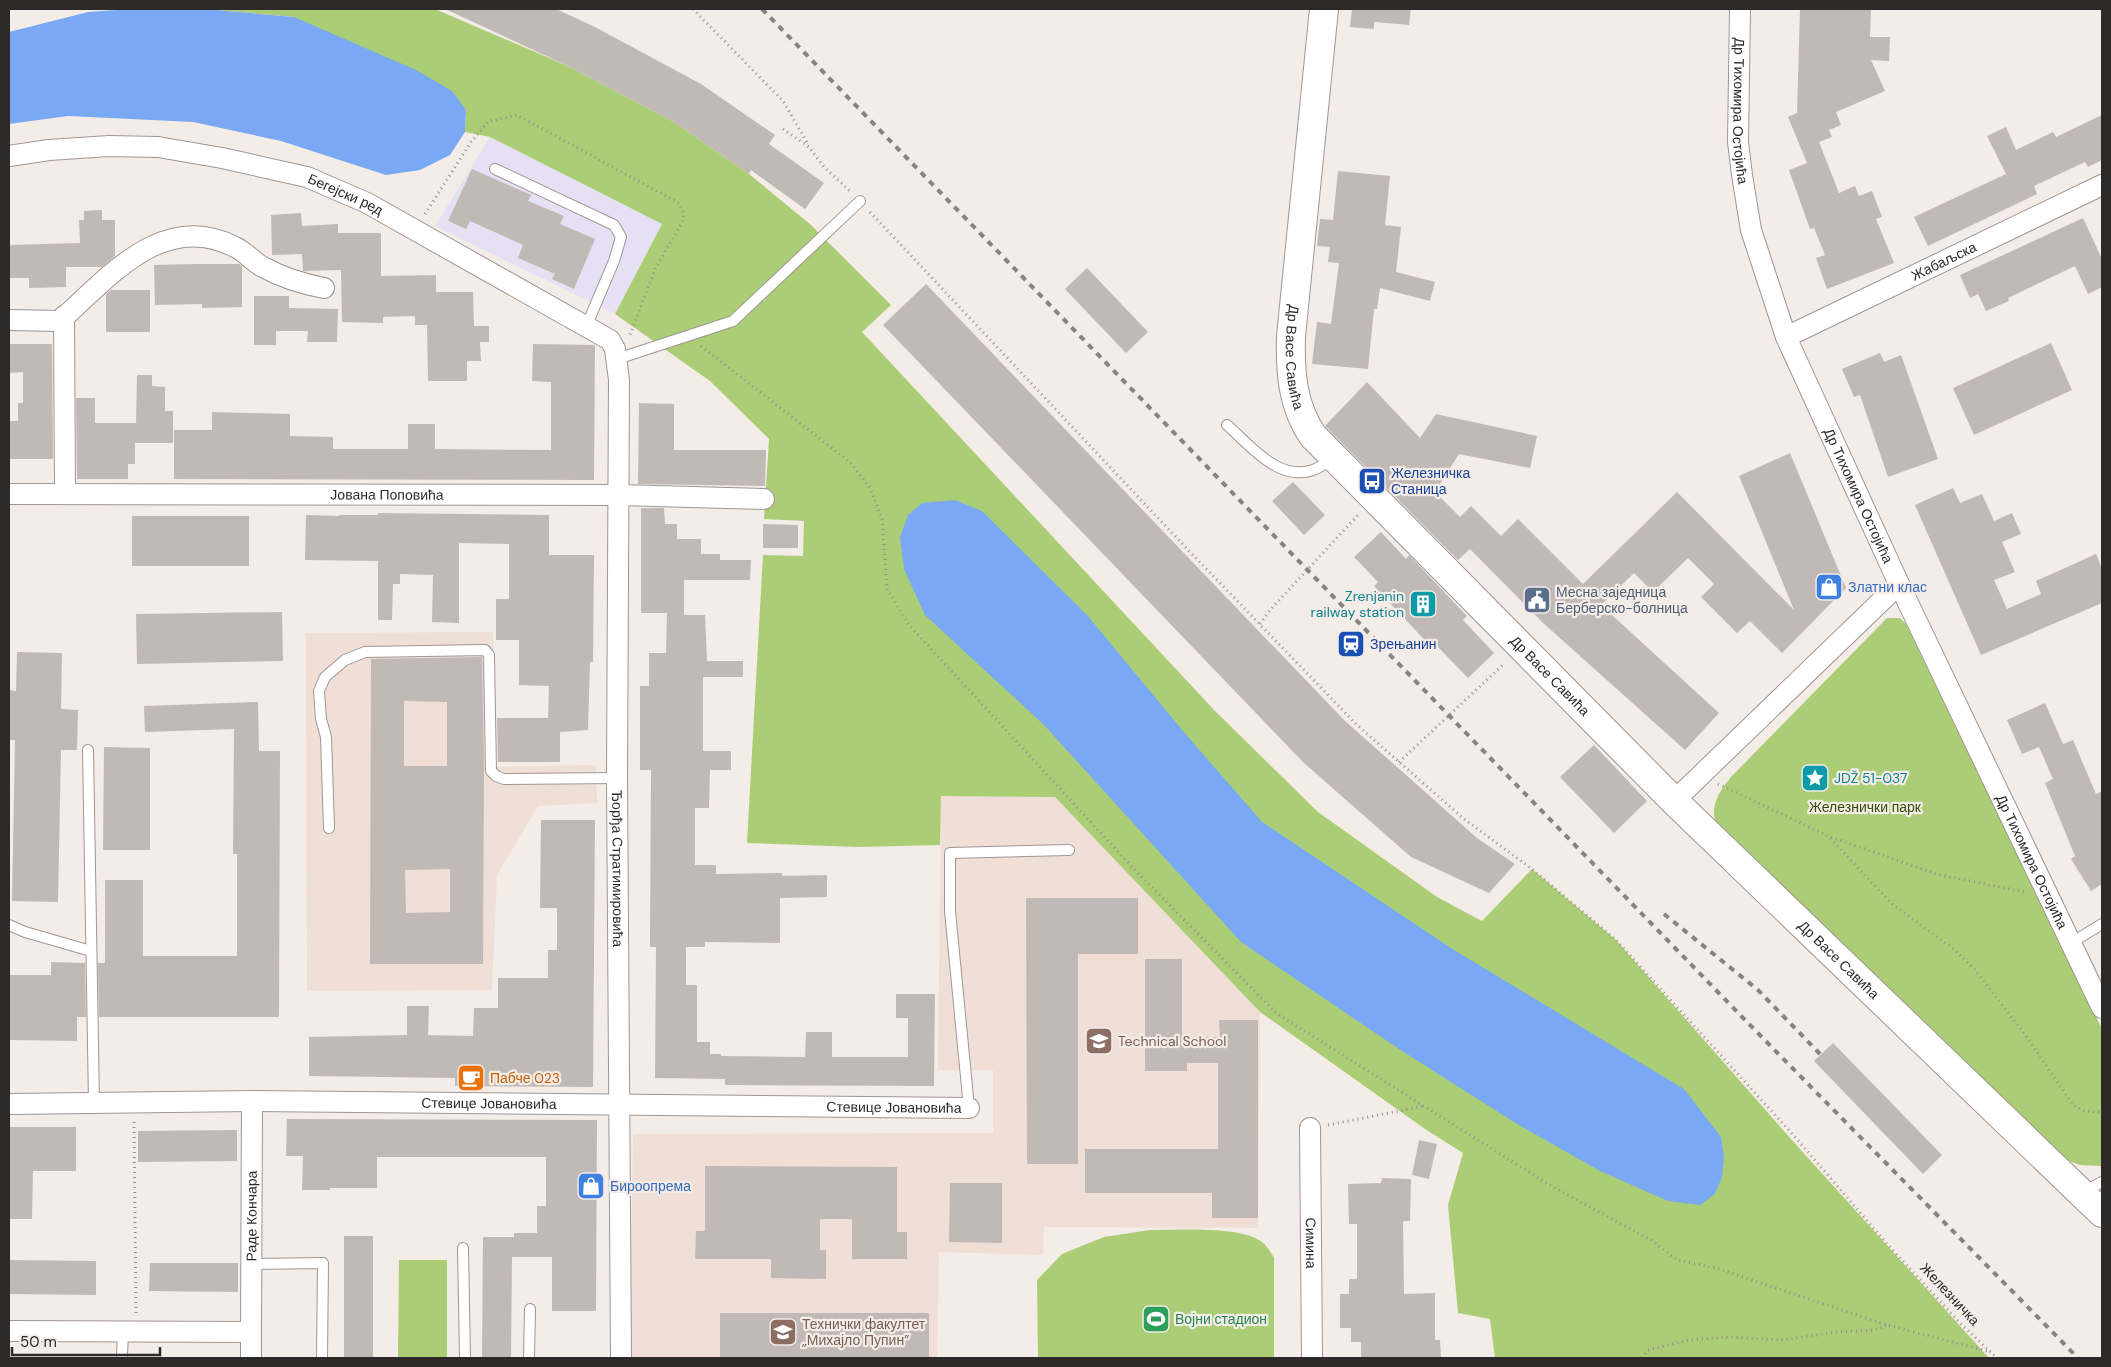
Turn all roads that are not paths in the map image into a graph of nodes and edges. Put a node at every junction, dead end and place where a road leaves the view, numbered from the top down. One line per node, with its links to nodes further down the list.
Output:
1 (1324, 9): 15 (street, Др Васе Савића)
2 (1740, 9): 11 (street, Др Тихомира Остојића)
3 (9, 156): 10 (street, Бегејски ред)
4 (495, 169): 10 (lane)
5 (2102, 185): 11 (street, Жабаљска)
6 (860, 201): 12 (lane)
7 (324, 288): 8 (street)
8 (64, 316): 9 (street); 16 (street)
9 (9, 320)
10 (586, 327): 12 (street, Бегејски ред)
11 (1786, 337): 20 (street, Др Тихомира Остојића)
12 (617, 359): 13 (street, Бегејски ред)
13 (619, 380): 18 (street, Ђорђа Стратимировића)
14 (1227, 425): 15 (lane)
15 (1334, 458): 23 (street, Др Васе Савића)
16 (65, 493): 17 (street, Јована Поповића); 18 (street, Јована Поповића)
17 (9, 494)
18 (618, 495): 19 (street, Јована Поповића); 22 (street, Ђорђа Стратимировића)
19 (764, 499)
20 (1899, 584): 23 (street); 28 (street, Др Тихомира Остојића)
21 (88, 750): 29 (lane)
22 (616, 778): 24 (lane); 34 (street, Ђорђа Стратимировића)
23 (1674, 801): 37 (street, Др Васе Савића)
24 (329, 828)
25 (1069, 850): 35 (lane)
26 (2102, 924): 28 (lane)
27 (9, 925): 29 (lane)
28 (2071, 943): 30 (street, Др Тихомира Остојића)
29 (91, 951): 32 (lane)
30 (2102, 1008)
31 (252, 1101): 32 (street, Стевице Јовановића); 34 (street, Стевице Јовановића); 40 (street, Раде Кончара)
32 (94, 1103): 33 (street, Стевице Јовановића)
33 (9, 1104)
34 (620, 1104): 35 (street, Стевице Јовановића); 50 (street, Ђорђа Стратимировића)
35 (969, 1108)
36 (1310, 1128): 51 (street, Симина)
37 (2092, 1187): 38 (street, Др Васе Савића)
38 (2102, 1213)
39 (463, 1248): 48 (lane)
40 (253, 1264): 44 (street, Раде Кончара); 47 (lane)
41 (530, 1309): 49 (lane)
42 (9, 1331): 43 (street)
43 (129, 1331): 44 (street); 45 (lane)
44 (251, 1332): 46 (street, Раде Кончара)
45 (122, 1356)
46 (251, 1358)
47 (322, 1358)
48 (465, 1358)
49 (529, 1358)
50 (620, 1358)
51 (1312, 1358)

